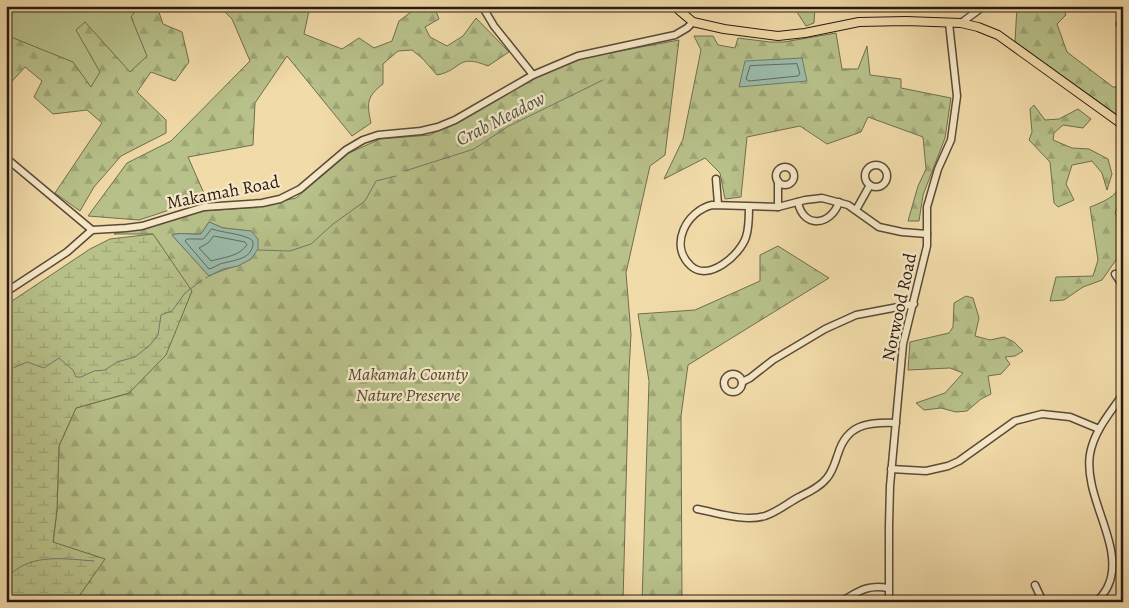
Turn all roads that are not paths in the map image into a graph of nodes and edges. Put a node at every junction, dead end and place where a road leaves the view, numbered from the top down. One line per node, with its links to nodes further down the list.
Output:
1 (482, 6): 7 (street)
2 (674, 6): 4 (main road)
3 (984, 6): 6 (street)
4 (693, 22): 5 (main road); 7 (street, Makamah Road)
5 (949, 23): 6 (main road); 20 (street, Norwood Road)
6 (961, 23): 8 (main road)
7 (533, 75): 19 (street, Makamah Road)
8 (1123, 125)
9 (6, 158): 19 (street)
10 (716, 179): 15 (street)
11 (778, 181): 17 (street)
12 (870, 186): 18 (street)
13 (798, 202): 14 (street); 14 (street); 17 (street)
14 (839, 202): 18 (street)
15 (718, 204): 16 (street); 16 (street)
16 (749, 206): 17 (street)
17 (778, 207)
18 (856, 210): 20 (street)
19 (92, 230): 23 (street)
20 (927, 234): 24 (street, Norwood Road)
21 (1116, 274): 22 (street)
22 (1123, 286)
23 (6, 292)
24 (914, 304): 25 (street); 27 (street, Norwood Road)
25 (742, 382)
26 (1123, 394): 28 (street)
27 (896, 422): 29 (street, Norwood Road); 30 (street)
28 (1099, 429): 29 (street); 36 (street)
29 (891, 468): 32 (street, Norwood Road)
30 (697, 510)
31 (1035, 585): 35 (street)
32 (888, 588): 33 (street); 34 (street, Norwood Road)
33 (840, 602)
34 (889, 602)
35 (1043, 602)
36 (1097, 602)

